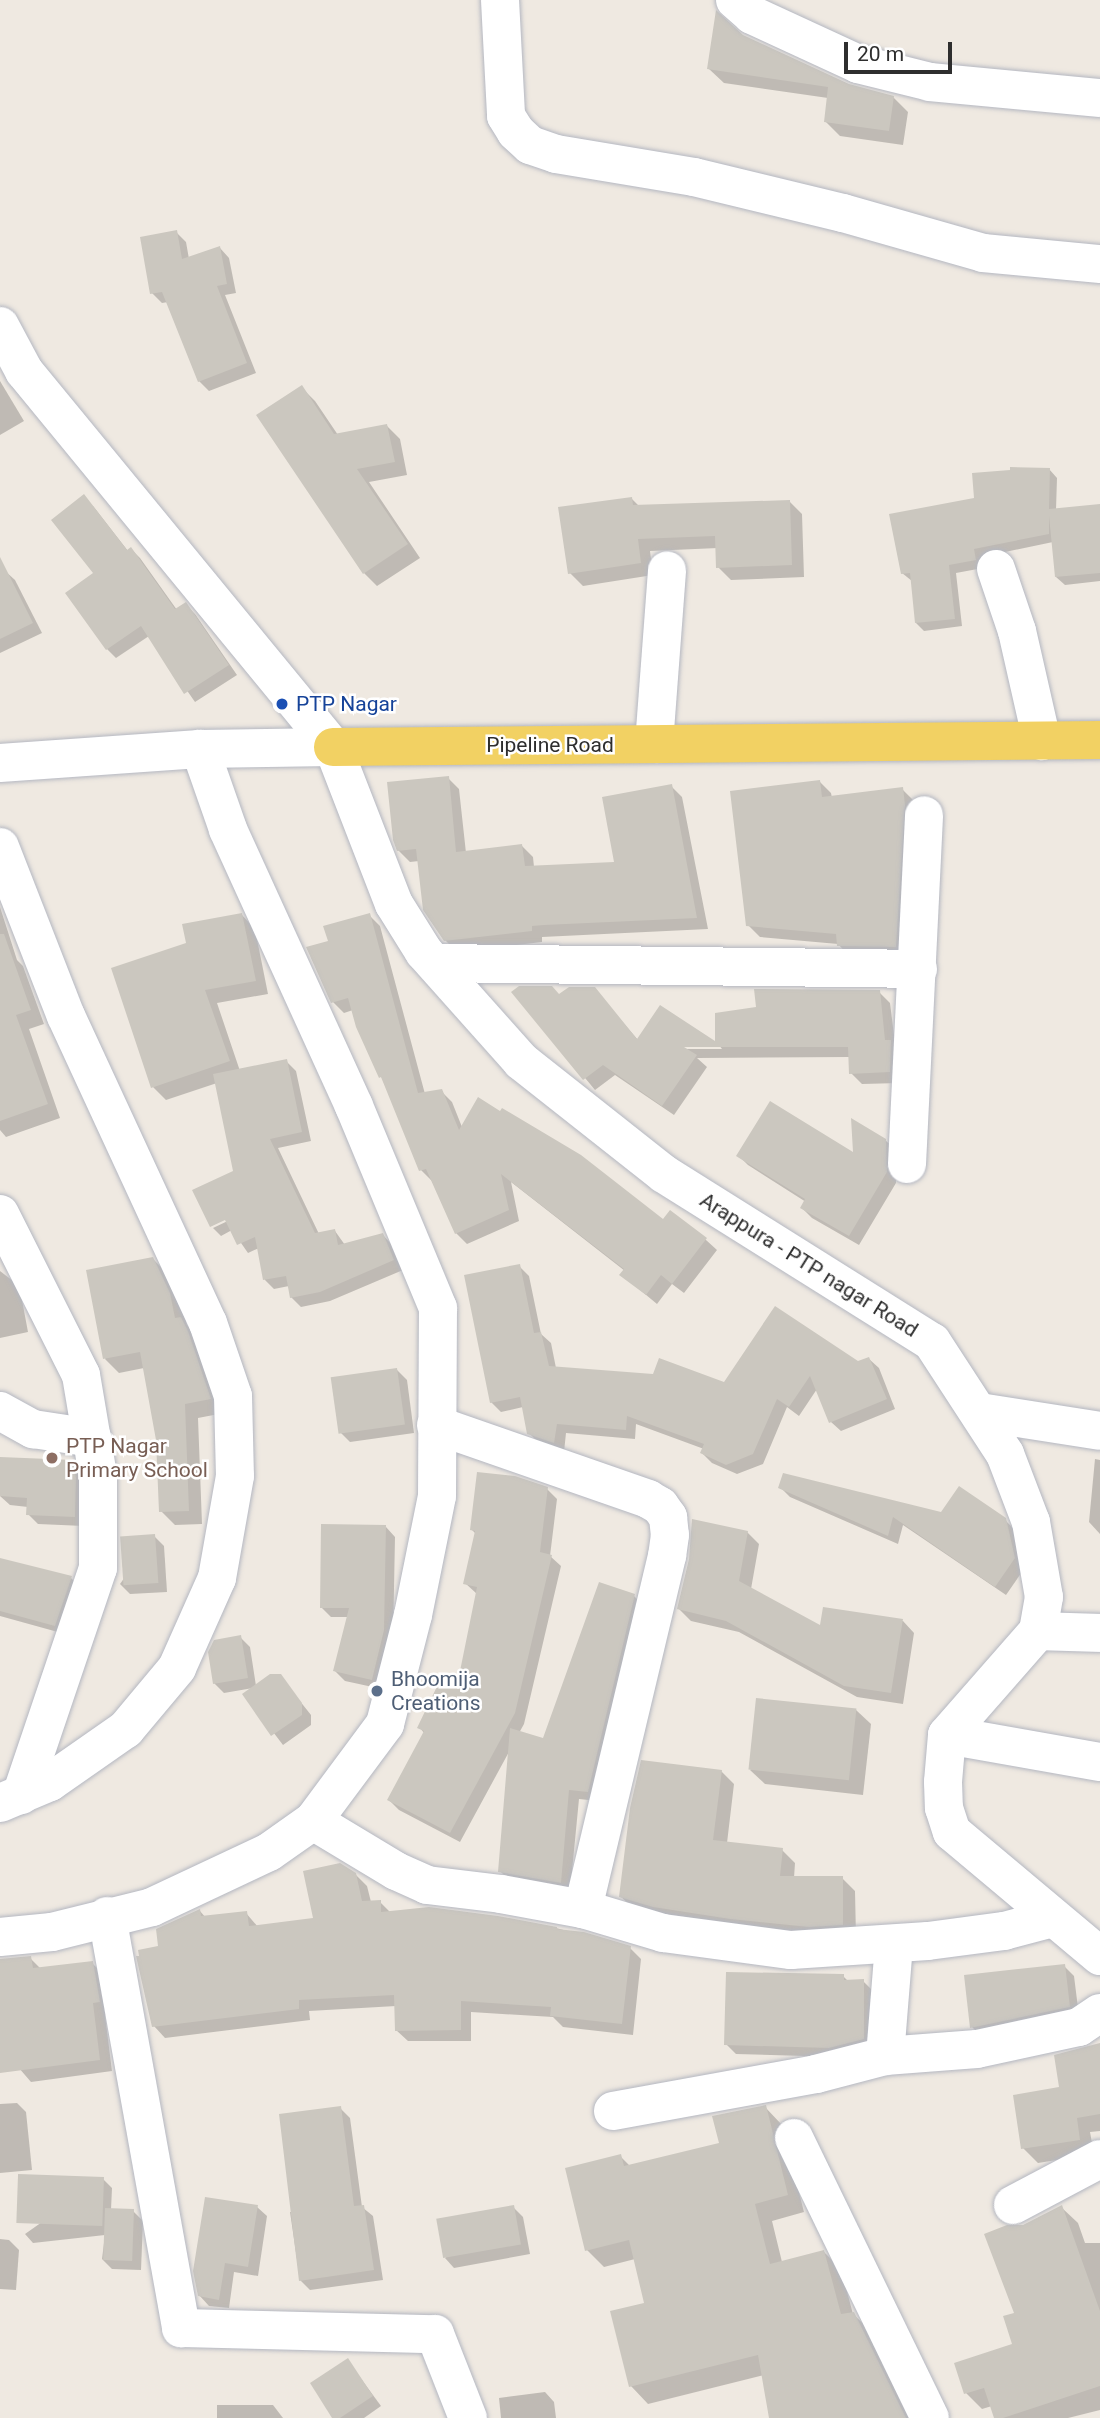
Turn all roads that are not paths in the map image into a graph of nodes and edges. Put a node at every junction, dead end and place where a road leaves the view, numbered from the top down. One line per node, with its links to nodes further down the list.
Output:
1 (500, 0): 4 (street)
2 (735, 0): 3 (street)
3 (1100, 98)
4 (1100, 264)
5 (0, 326): 11 (street, Arappura - PTP nagar Road)
6 (996, 569): 9 (street)
7 (667, 570): 10 (street)
8 (1100, 740): 9 (main road, Pipeline Road)
9 (1042, 741): 10 (main road, Pipeline Road)
10 (654, 744): 11 (main road, Pipeline Road)
11 (334, 747): 12 (street, Pipeline Road); 16 (street, Arappura - PTP nagar Road)
12 (200, 749): 13 (street, Pipeline Road); 22 (street)
13 (0, 763)
14 (924, 815): 17 (street)
15 (0, 847): 29 (street)
16 (436, 963): 17 (street); 21 (street, Arappura - PTP nagar Road)
17 (918, 969): 18 (street)
18 (907, 1164)
19 (0, 1214): 24 (street)
20 (0, 1411): 24 (street)
21 (979, 1412): 23 (street); 25 (street, Arappura - PTP nagar Road)
22 (436, 1425): 30 (street); 31 (street)
23 (1100, 1431)
24 (92, 1438): 29 (street)
25 (1038, 1631): 26 (street); 27 (street)
26 (1100, 1633)
27 (947, 1735): 28 (street); 33 (street)
28 (1100, 1762)
29 (10, 1799)
30 (313, 1821): 31 (street); 32 (street)
31 (583, 1909): 35 (street)
32 (107, 1916): 34 (street); 43 (street)
33 (1054, 1919): 35 (street); 36 (street)
34 (0, 1937)
35 (894, 1944): 38 (street)
36 (1100, 1956)
37 (1100, 2013): 38 (street)
38 (885, 2056): 39 (street)
39 (613, 2111)
40 (794, 2138): 44 (street)
41 (1100, 2159): 42 (street)
42 (1013, 2205)
43 (468, 2418)
44 (930, 2418)

